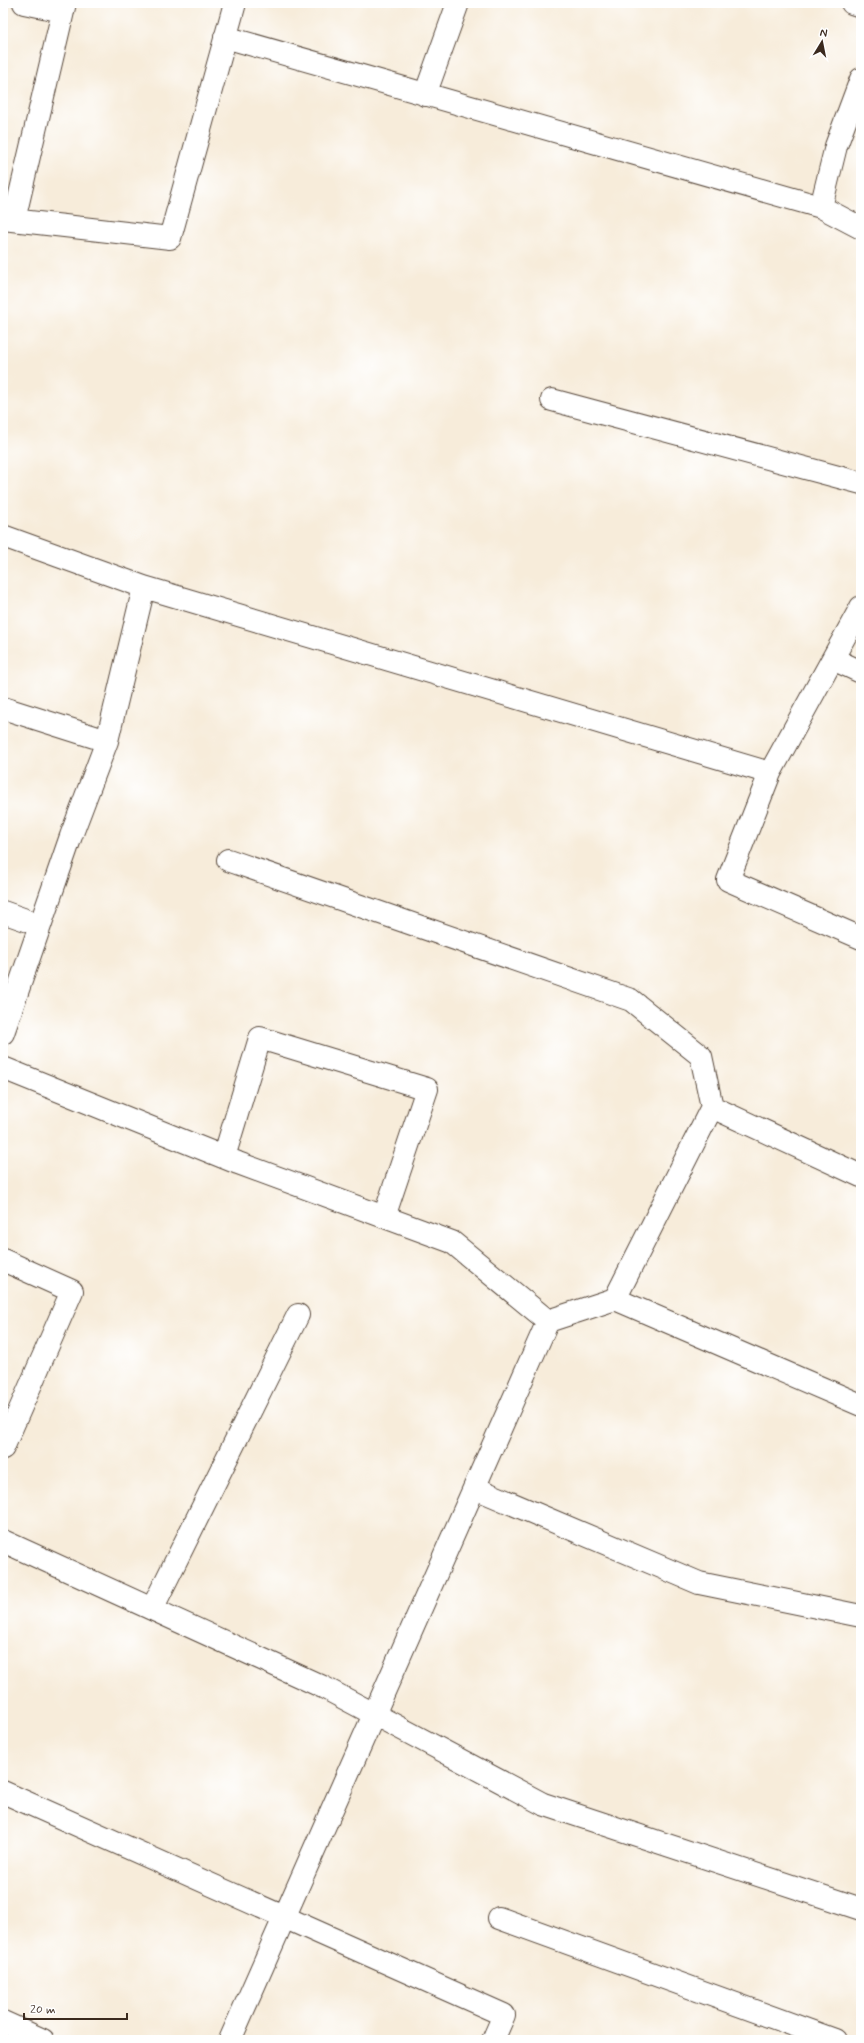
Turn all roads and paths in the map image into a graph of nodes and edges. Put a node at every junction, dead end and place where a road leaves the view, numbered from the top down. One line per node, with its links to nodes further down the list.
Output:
1 (24, 3): 6 (street)
2 (234, 3): 7 (street)
3 (458, 3): 9 (street)
4 (852, 3): 5 (street)
5 (861, 6)
6 (64, 7): 11 (street)
7 (225, 37): 9 (street); 11 (street)
8 (861, 79): 10 (street)
9 (425, 95): 10 (street)
10 (821, 207): 12 (street)
11 (9, 220)
12 (861, 228)
13 (552, 400): 14 (street)
14 (861, 483)
15 (3, 536): 16 (street)
16 (144, 587): 21 (street); 22 (street)
17 (861, 607): 18 (street)
18 (833, 659): 19 (street); 22 (street)
19 (861, 672)
20 (3, 708): 21 (street)
21 (107, 740): 25 (street)
22 (770, 773): 26 (street)
23 (228, 860): 29 (street)
24 (3, 912): 25 (street)
25 (40, 925): 27 (street)
26 (861, 938)
27 (3, 1033)
28 (3, 1068): 30 (street)
29 (712, 1107): 31 (street); 34 (street)
30 (224, 1157): 32 (street); 32 (street)
31 (861, 1176)
32 (384, 1217): 36 (street)
33 (3, 1260): 38 (street)
34 (615, 1299): 36 (street); 37 (street)
35 (298, 1315): 41 (street)
36 (548, 1321): 39 (street)
37 (861, 1405)
38 (3, 1448)
39 (475, 1488): 42 (street); 43 (street)
40 (3, 1541): 41 (street)
41 (152, 1609): 43 (street)
42 (861, 1616)
43 (375, 1715): 45 (street); 46 (street)
44 (3, 1792): 46 (street)
45 (861, 1909)
46 (285, 1918): 50 (street); 51 (street)
47 (499, 1918): 52 (street)
48 (3, 2022): 49 (street)
49 (43, 2040)
50 (230, 2040)
51 (493, 2040)
52 (835, 2040)

